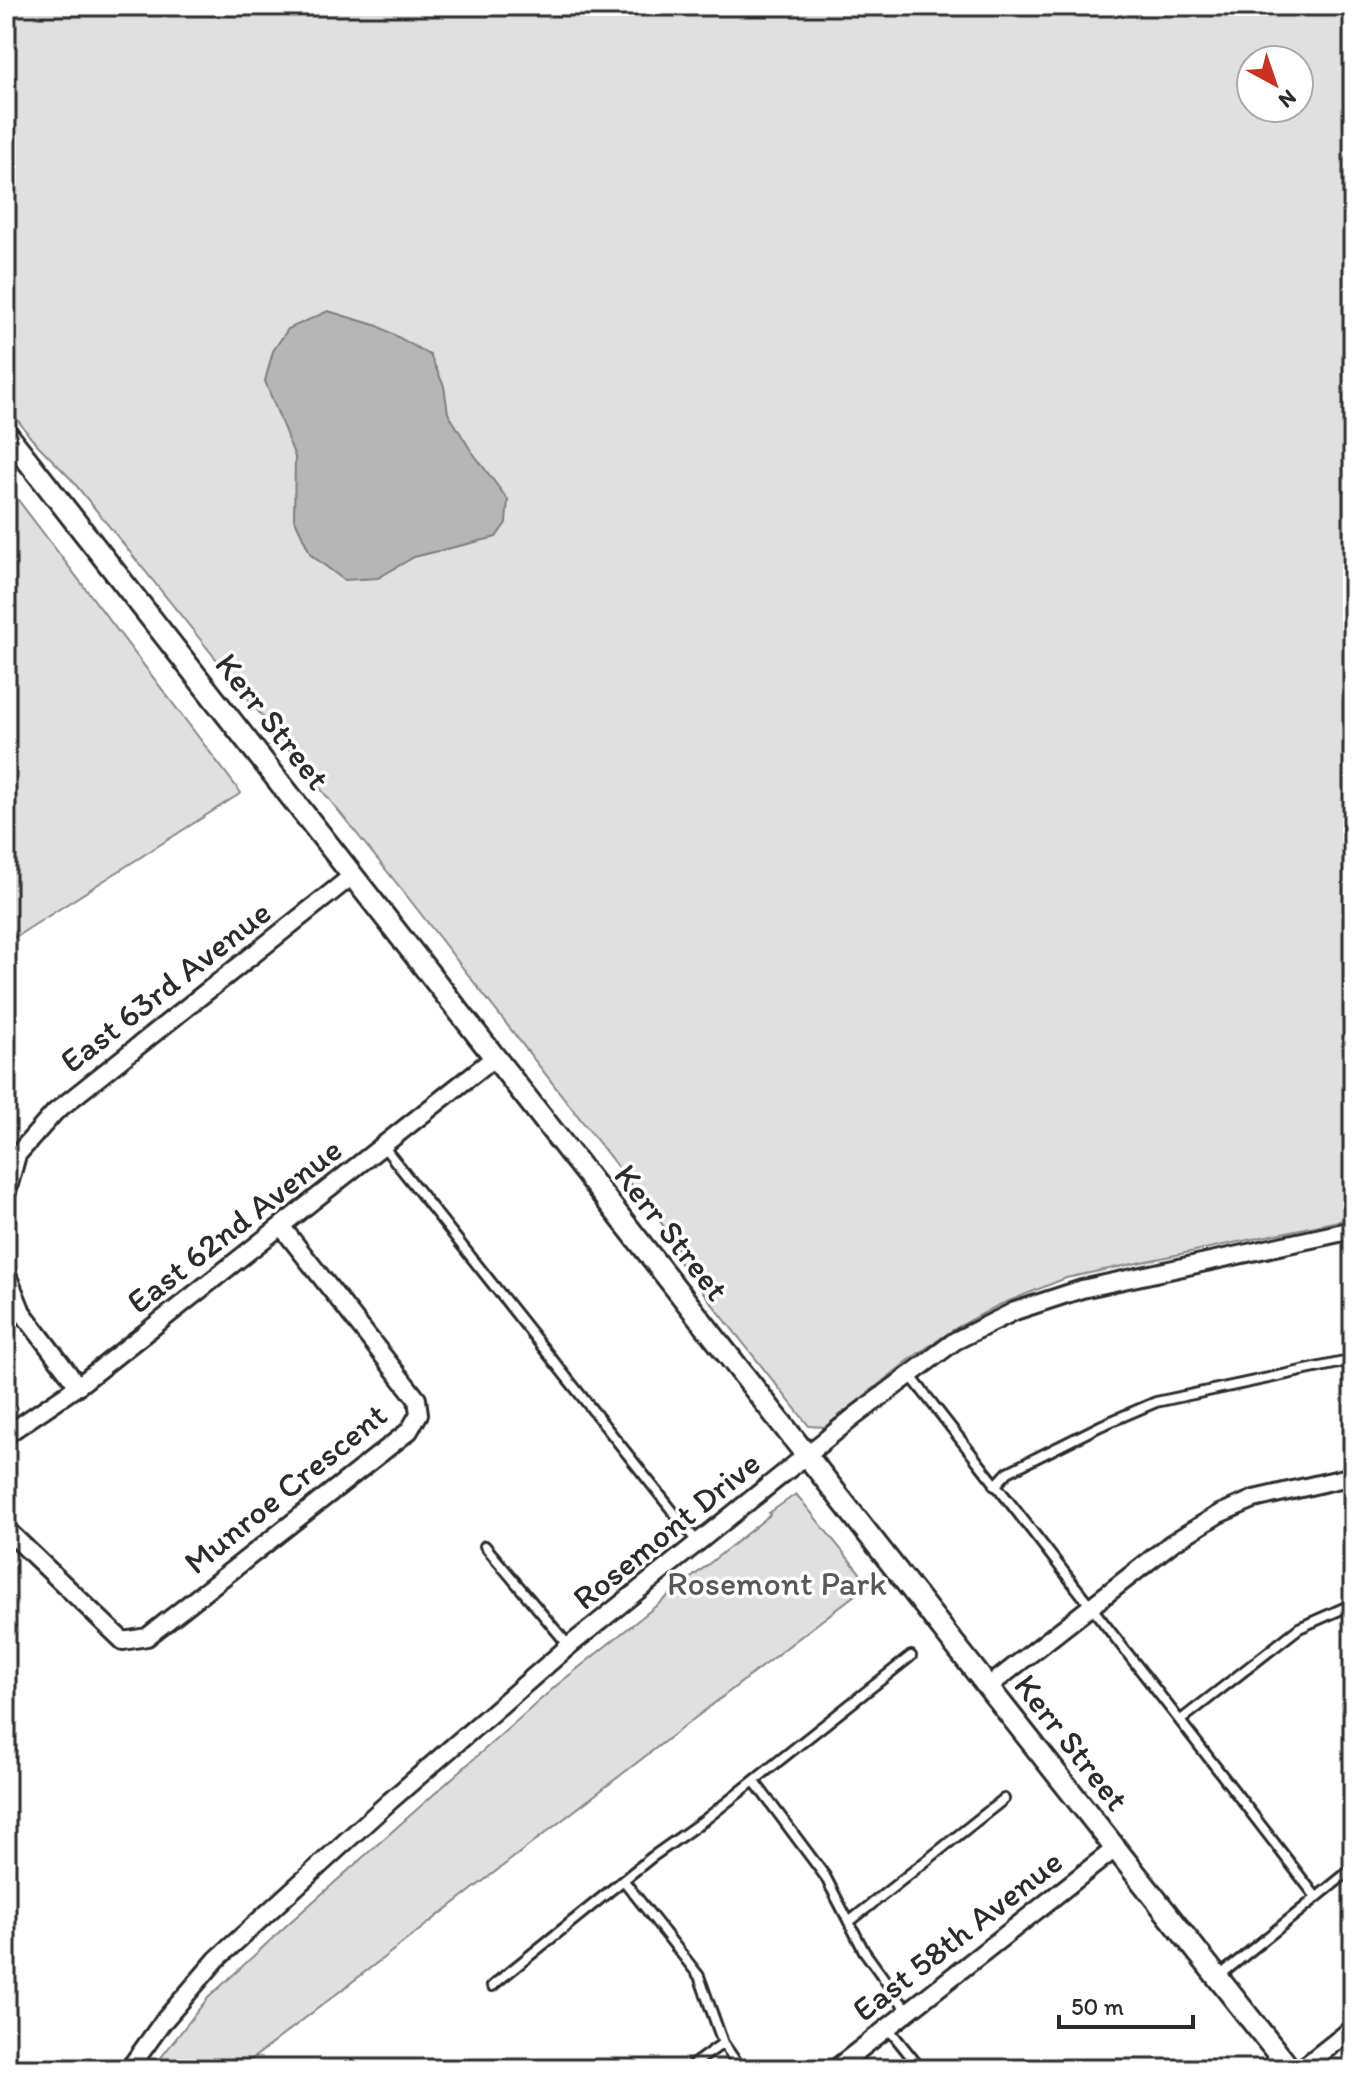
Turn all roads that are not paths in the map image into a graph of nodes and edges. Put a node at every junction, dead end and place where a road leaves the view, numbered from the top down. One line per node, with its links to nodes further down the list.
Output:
1 (6, 433): 2 (street, Kerr Street)
2 (352, 876): 3 (street, Kerr Street); 5 (street, East 63rd Avenue)
3 (495, 1057): 4 (street, East 62nd Avenue); 13 (street, Kerr Street)
4 (383, 1146): 6 (street, East 62nd Avenue); 17 (lane)
5 (6, 1195)
6 (281, 1226): 11 (street, East 62nd Avenue); 16 (street, Munroe Crescent)
7 (1353, 1230): 10 (street, Rosemont Drive)
8 (6, 1272): 11 (street)
9 (1353, 1360): 15 (lane)
10 (909, 1375): 13 (street, Rosemont Drive); 15 (lane)
11 (78, 1386): 12 (street, East 62nd Avenue)
12 (6, 1435)
13 (807, 1455): 17 (street, Rosemont Drive); 23 (street, Kerr Street)
14 (1353, 1476): 20 (street)
15 (995, 1486): 20 (lane)
16 (6, 1529)
17 (698, 1543): 21 (street, Rosemont Drive)
18 (485, 1546): 21 (lane)
19 (1353, 1604): 24 (lane)
20 (1089, 1607): 23 (street); 24 (lane)
21 (569, 1646): 38 (street, Rosemont Drive)
22 (911, 1656): 25 (lane)
23 (988, 1687): 27 (street, Kerr Street)
24 (1181, 1720): 30 (lane)
25 (754, 1781): 29 (lane); 31 (lane)
26 (1004, 1799): 31 (lane)
27 (1116, 1848): 32 (street, Kerr Street); 34 (street, East 58th Avenue)
28 (1353, 1868): 30 (lane)
29 (624, 1881): 33 (lane); 37 (lane)
30 (1316, 1897): 32 (lane)
31 (849, 1922): 34 (lane)
32 (1218, 1977): 43 (street, Kerr Street)
33 (492, 1986)
34 (908, 2012): 35 (street, East 58th Avenue)
35 (888, 2028): 41 (street, East 58th Avenue); 42 (lane)
36 (1353, 2028): 44 (street)
37 (723, 2043): 39 (lane); 40 (lane)
38 (129, 2069)
39 (687, 2069)
40 (741, 2069)
41 (835, 2069)
42 (921, 2069)
43 (1290, 2069)
44 (1301, 2069)

